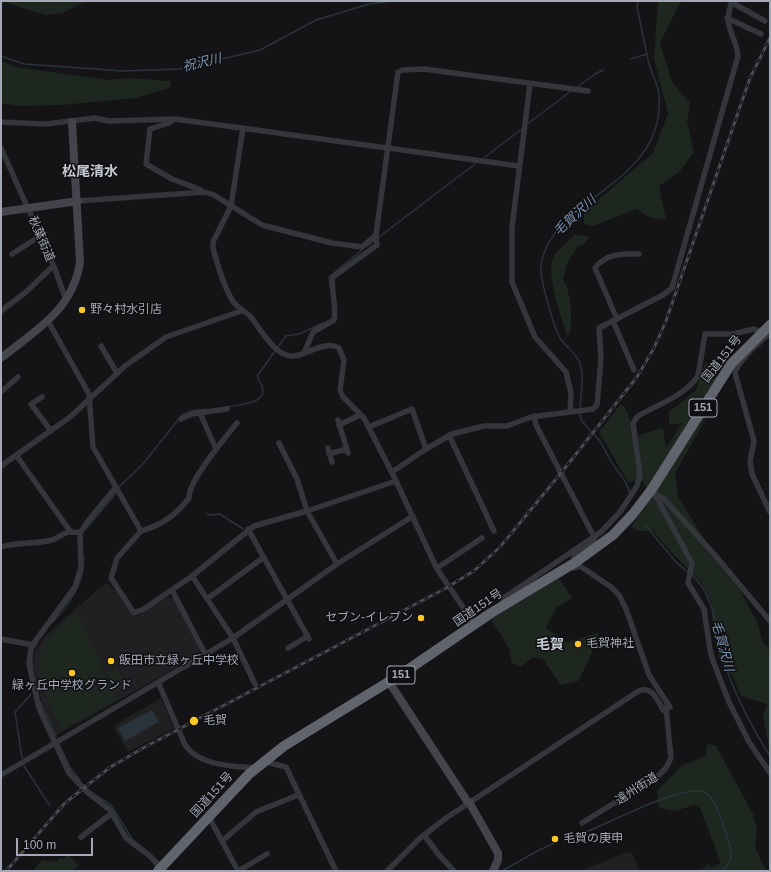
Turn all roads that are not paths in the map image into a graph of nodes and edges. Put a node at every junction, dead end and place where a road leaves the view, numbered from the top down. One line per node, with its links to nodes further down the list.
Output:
1 (732, 2): 2 (street); 3 (street)
2 (727, 18): 4 (street); 27 (street)
3 (765, 21)
4 (761, 34)
5 (530, 84): 6 (street); 12 (street); 13 (street)
6 (588, 91)
7 (174, 119): 9 (street); 10 (street); 14 (street)
8 (1, 122): 9 (street)
9 (72, 122): 15 (street)
10 (243, 128): 12 (street); 16 (street)
11 (1, 148): 17 (street, 秋葉街道)
12 (387, 148): 13 (street); 20 (street)
13 (519, 166): 41 (street)
14 (205, 192): 15 (street); 16 (street)
15 (78, 201): 17 (street); 24 (street)
16 (231, 206): 20 (street); 26 (street)
17 (28, 208): 18 (street); 19 (street, 秋葉街道)
18 (1, 212)
19 (40, 236): 21 (street); 23 (street, 秋葉街道)
20 (376, 239): 32 (street)
21 (12, 254)
22 (639, 254): 27 (street)
23 (54, 266): 24 (street); 25 (street, 秋葉街道)
24 (66, 301): 28 (street)
25 (1, 311)
26 (241, 311): 32 (street); 35 (street)
27 (615, 320): 34 (street); 41 (street)
28 (48, 321): 33 (street); 39 (street)
29 (770, 325): 30 (highway, 国道151号 / 151)
30 (766, 332): 59 (highway, 国道151号 / 151); 61 (street); 68 (street)
31 (101, 346): 35 (street)
32 (304, 353): 43 (street)
33 (1, 358)
34 (634, 370)
35 (117, 373): 39 (street)
36 (18, 377): 37 (street)
37 (1, 392)
38 (42, 397): 48 (street)
39 (90, 398): 48 (street); 58 (street)
40 (227, 410): 42 (street)
41 (572, 412): 44 (street)
42 (200, 413): 45 (street); 51 (street)
43 (360, 415): 47 (street); 54 (street)
44 (534, 416): 49 (street); 68 (street)
45 (181, 419)
46 (237, 423): 51 (street)
47 (369, 427): 52 (street); 56 (street)
48 (50, 431): 53 (street)
49 (449, 435): 52 (street); 66 (street)
50 (279, 443): 60 (street)
51 (216, 449): 65 (street)
52 (426, 449): 56 (street)
53 (16, 455): 55 (street); 64 (street)
54 (332, 462)
55 (1, 466)
56 (392, 472): 57 (street)
57 (396, 480): 60 (street); 62 (street)
58 (116, 487): 65 (street); 67 (street)
59 (653, 492): 73 (highway, 国道151号 / 151); 80 (street); 94 (street)
60 (307, 511): 63 (street); 72 (street)
61 (770, 512)
62 (413, 516): 72 (street); 74 (street)
63 (248, 529): 71 (street); 75 (street)
64 (70, 531): 67 (street); 70 (street)
65 (141, 531): 77 (street)
66 (494, 531)
67 (80, 533): 84 (street)
68 (594, 537): 73 (street); 76 (street)
69 (482, 538): 74 (street)
70 (1, 547)
71 (264, 557): 78 (street); 79 (street)
72 (337, 564): 79 (street)
73 (572, 564): 76 (highway, 国道151号 / 151); 90 (street, 遠州街道)
74 (437, 568): 81 (street)
75 (192, 576): 77 (street); 78 (street)
76 (538, 580): 81 (highway, 国道151号 / 151)
77 (172, 590): 86 (street)
78 (207, 598): 82 (street)
79 (288, 599): 82 (street); 85 (street)
80 (770, 621)
81 (475, 625): 88 (highway, 国道151号 / 151)
82 (233, 638): 86 (street); 89 (street)
83 (1, 639): 84 (street)
84 (33, 645): 91 (street)
85 (288, 648)
86 (205, 654): 87 (street)
87 (158, 682): 91 (street); 93 (street)
88 (389, 682): 92 (highway, 国道151号 / 151); 97 (street)
89 (255, 684)
90 (668, 709): 97 (street); 100 (street, 遠州街道)
91 (55, 742): 95 (street); 98 (street)
92 (266, 762): 93 (highway, 国道151号 / 151); 96 (street)
93 (255, 768): 99 (highway, 国道151号 / 151)
94 (770, 772)
95 (1, 775)
96 (298, 795): 103 (street); 108 (street)
97 (469, 802): 101 (street); 106 (street)
98 (112, 813): 102 (street); 105 (street)
99 (209, 817): 103 (street); 105 (highway, 国道151号 / 151)
100 (582, 822)
101 (424, 835): 109 (street); 110 (street)
102 (81, 837)
103 (222, 841): 107 (street)
104 (266, 854): 107 (street)
105 (160, 870)
106 (494, 870)
107 (238, 871)
108 (336, 871)
109 (387, 871)
110 (454, 871)

